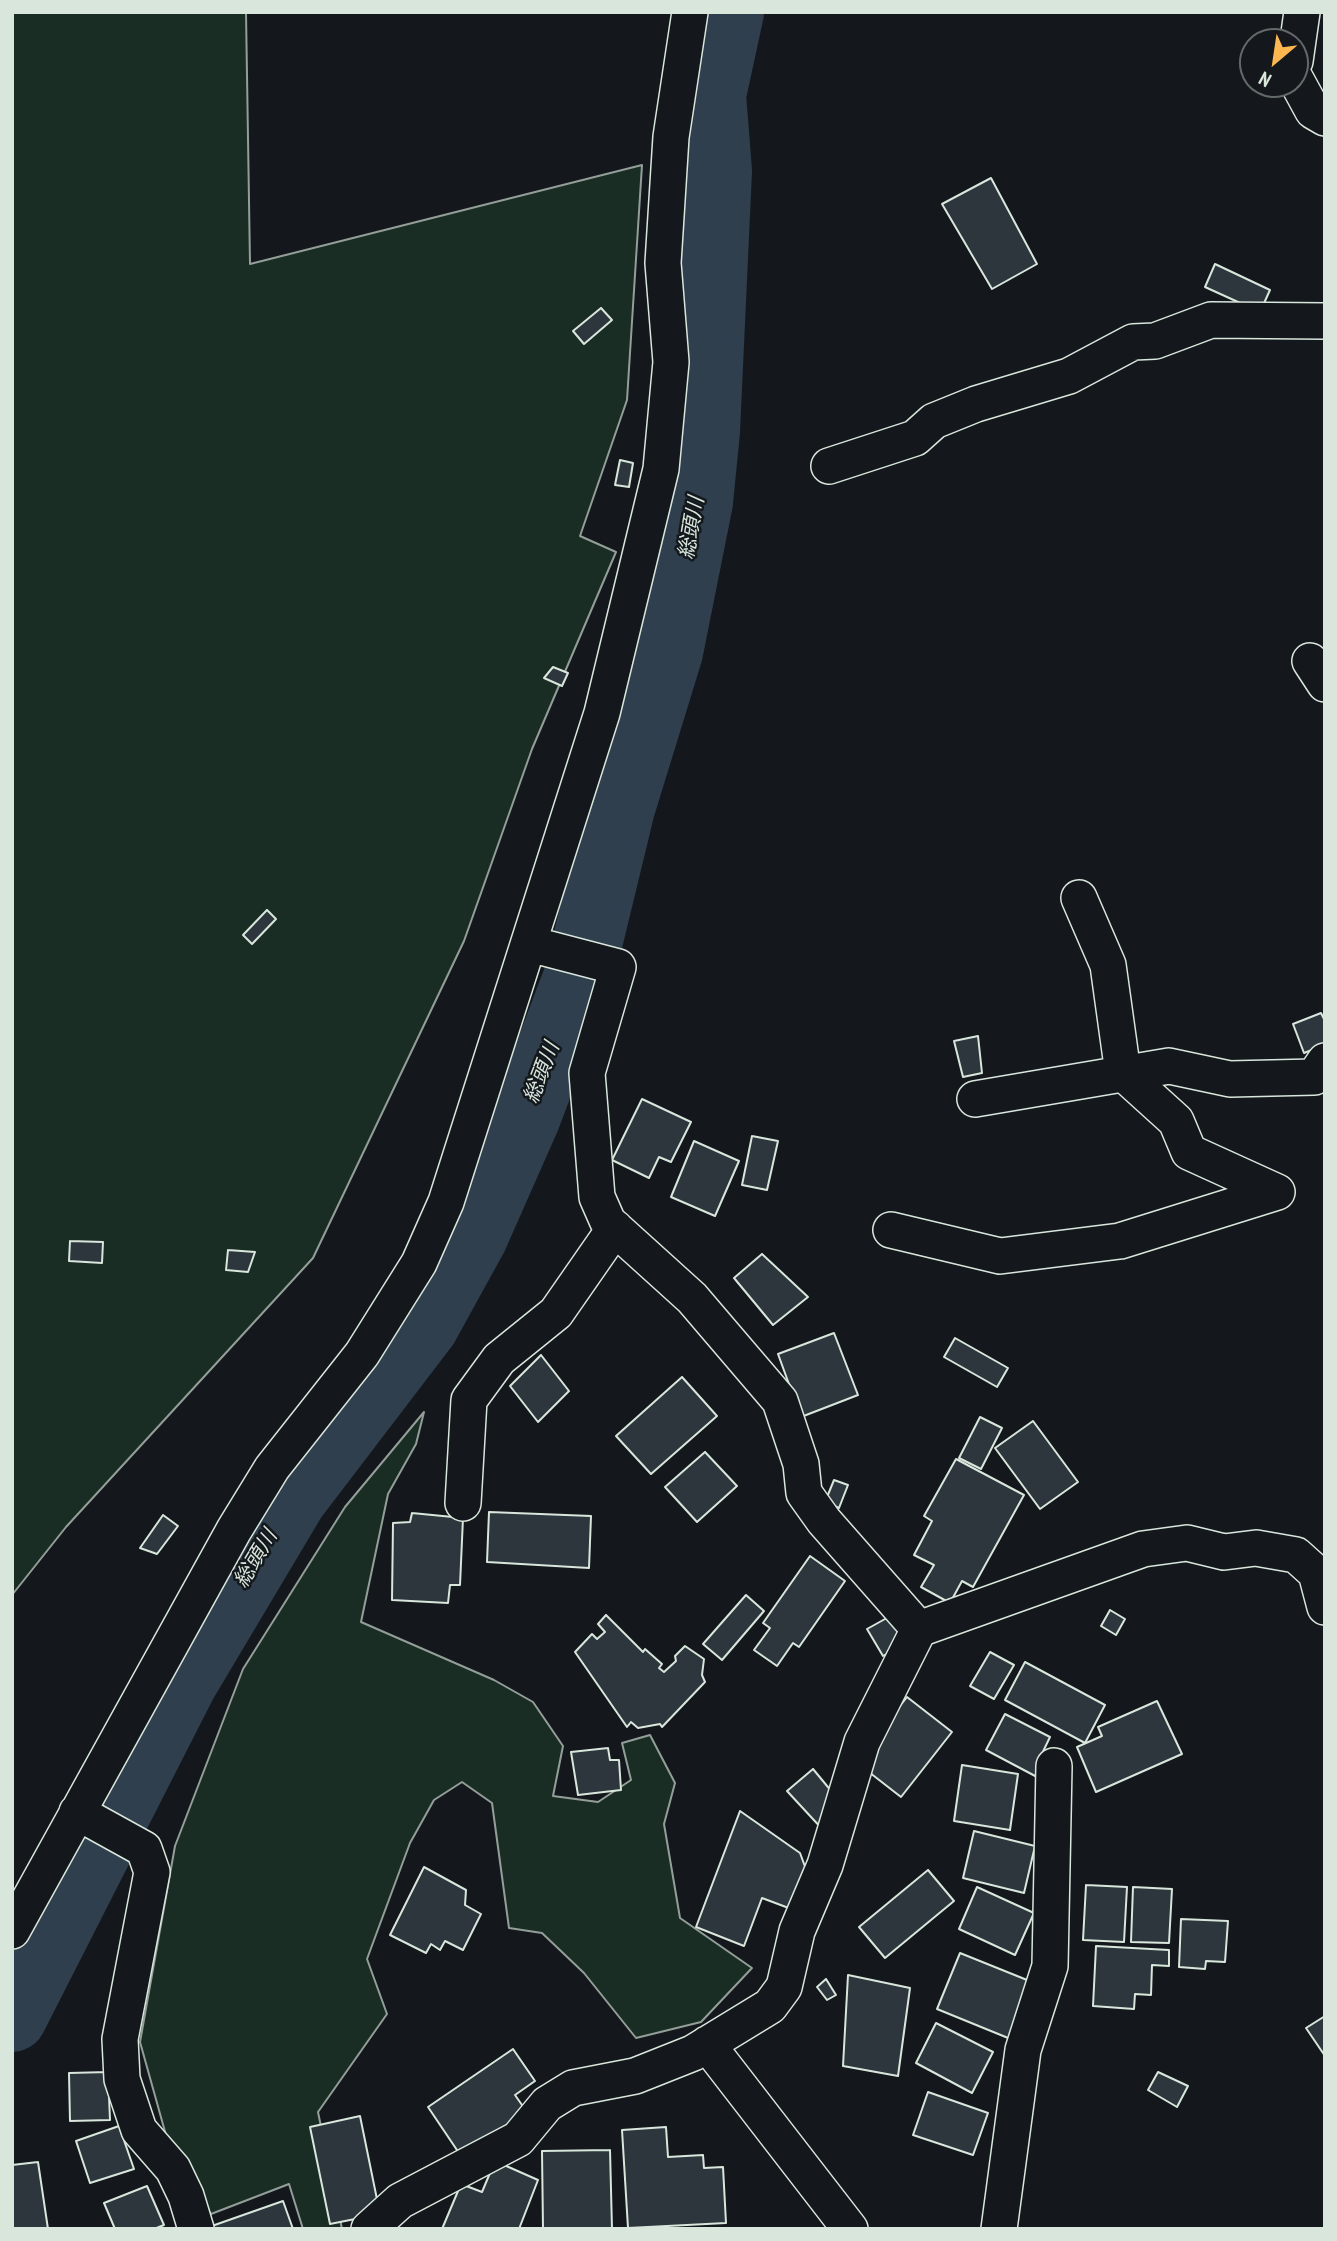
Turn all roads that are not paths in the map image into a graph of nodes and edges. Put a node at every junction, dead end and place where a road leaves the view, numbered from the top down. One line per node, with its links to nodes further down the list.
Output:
1 (690, 12): 7 (street)
2 (1306, 98): 3 (street)
3 (1325, 118)
4 (1325, 321): 5 (street)
5 (829, 466)
6 (1079, 898): 9 (street)
7 (530, 944): 11 (street); 17 (street)
8 (1325, 1061): 9 (street)
9 (1124, 1073): 10 (street); 12 (street)
10 (975, 1099)
11 (615, 1228): 13 (street); 15 (street)
12 (891, 1230)
13 (463, 1503)
14 (1325, 1607): 15 (street)
15 (919, 1629): 19 (street)
16 (1054, 1766): 23 (street)
17 (77, 1812): 18 (street); 20 (street)
18 (12, 1931)
19 (707, 2044): 21 (street); 22 (street)
20 (196, 2229)
21 (369, 2229)
22 (850, 2229)
23 (999, 2229)

